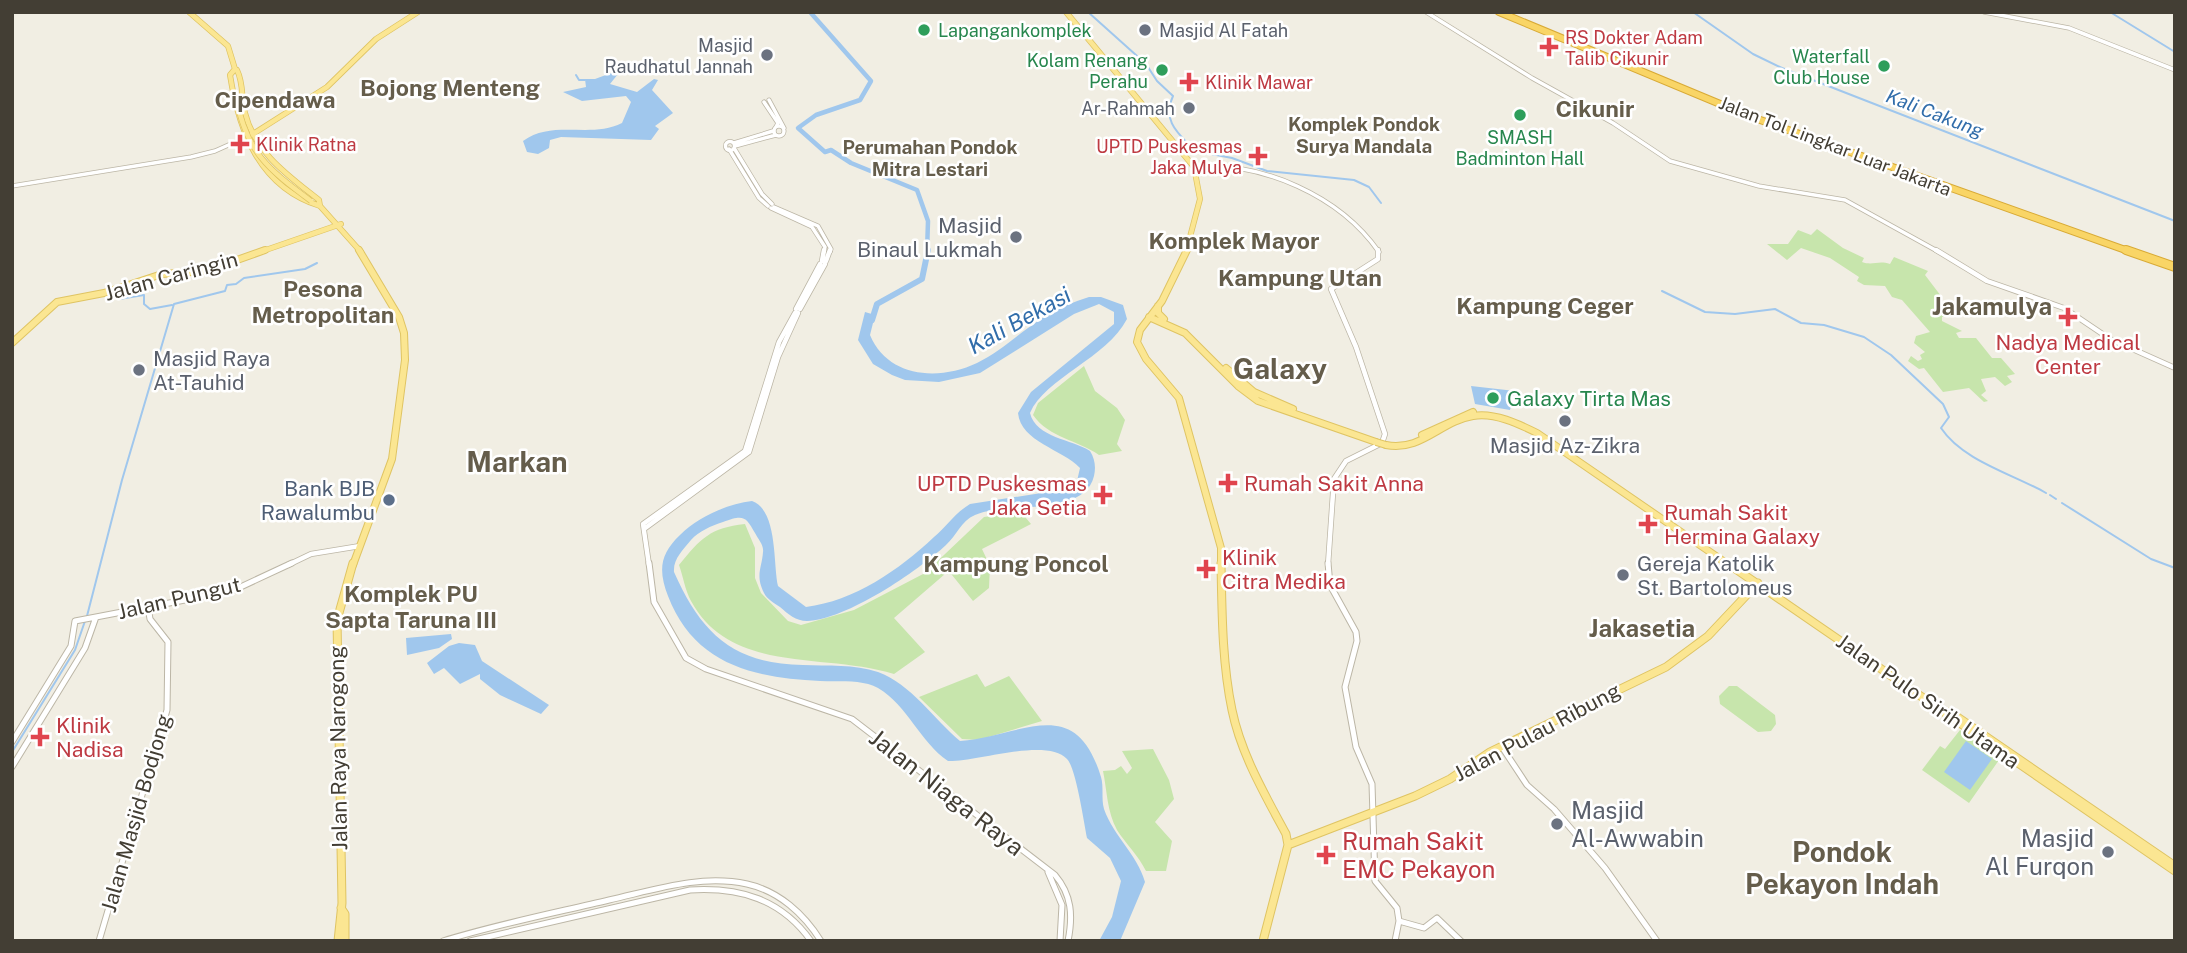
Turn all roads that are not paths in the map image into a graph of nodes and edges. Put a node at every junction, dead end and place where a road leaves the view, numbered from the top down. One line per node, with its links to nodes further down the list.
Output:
1 (189, 12): 8 (main road, Jalan Raya Narogong)
2 (1066, 12): 14 (main road)
3 (1426, 12): 24 (street)
4 (1499, 12): 18 (highway, Jalan Tol Lingkar Luar Jakarta)
5 (1507, 12): 18 (highway, Jalan Tol Lingkar Luar Jakarta)
6 (1984, 12): 9 (street)
7 (413, 14): 11 (main road)
8 (234, 70): 11 (main road, Jalan Raya Narogong); 11 (main road, Jalan Raya Narogong); 16 (main road, bridge)
9 (2175, 71)
10 (775, 131): 10 (street); 25 (street)
11 (248, 137): 12 (main road, Jalan Raya Narogong); 13 (main road, Jalan Raya Narogong); 15 (street)
12 (264, 156): 13 (main road); 16 (main road, Jalan Raya Narogong)
13 (256, 160): 16 (main road, Jalan Raya Narogong)
14 (1194, 167): 19 (main road); 35 (street)
15 (12, 187)
16 (320, 206): 17 (main road, Jalan Raya Narogong)
17 (341, 224): 23 (main road, Jalan Caringin); 27 (main road, Jalan Raya Narogong)
18 (2173, 266)
19 (1158, 306): 20 (main road); 21 (main road)
20 (1151, 315): 21 (main road); 22 (main road)
21 (1161, 320): 22 (main road); 28 (main road, Jalan Pulo Sirih Utama, bridge)
22 (1142, 327): 36 (main road)
23 (12, 343)
24 (2175, 368)
25 (728, 468): 26 (street); 26 (street)
26 (643, 530): 38 (street, Jalan Niaga Raya)
27 (361, 546): 30 (street, Jalan Pungut); 40 (main road, Jalan Raya Narogong)
28 (1759, 582): 29 (main road, Jalan Pulo Sirih Utama); 33 (main road, Jalan Pulau Ribung)
29 (1773, 592): 37 (main road, Jalan Pulo Sirih Utama); 39 (main road, Jalan Pulo Sirih Utama)
30 (148, 607): 31 (street, Jalan Pungut); 46 (street, Jalan Masjid Bodjong)
31 (94, 617): 32 (street, Jalan Pungut); 34 (street)
32 (12, 742)
33 (1502, 747): 35 (main road, Jalan Pulau Ribung); 58 (street)
34 (12, 767)
35 (1373, 814): 36 (main road, Jalan Pulau Ribung); 42 (street)
36 (1288, 845): 55 (main road)
37 (2175, 866)
38 (1048, 870): 53 (street, Jalan Niaga Raya); 54 (street, Jalan Niaga Raya)
39 (2175, 871)
40 (341, 908): 47 (main road, Jalan Raya Narogong); 48 (main road, Jalan Raya Narogong)
41 (521, 919): 43 (street); 44 (street); 52 (street)
42 (1399, 921): 56 (street); 57 (street)
43 (496, 925): 45 (street); 49 (street)
44 (520, 928): 45 (street); 51 (street)
45 (496, 934): 50 (street)
46 (99, 941)
47 (338, 941)
48 (345, 941)
49 (443, 941)
50 (470, 941)
51 (811, 941)
52 (821, 941)
53 (1060, 941)
54 (1068, 941)
55 (1262, 941)
56 (1395, 941)
57 (1461, 941)
58 (1657, 941)

